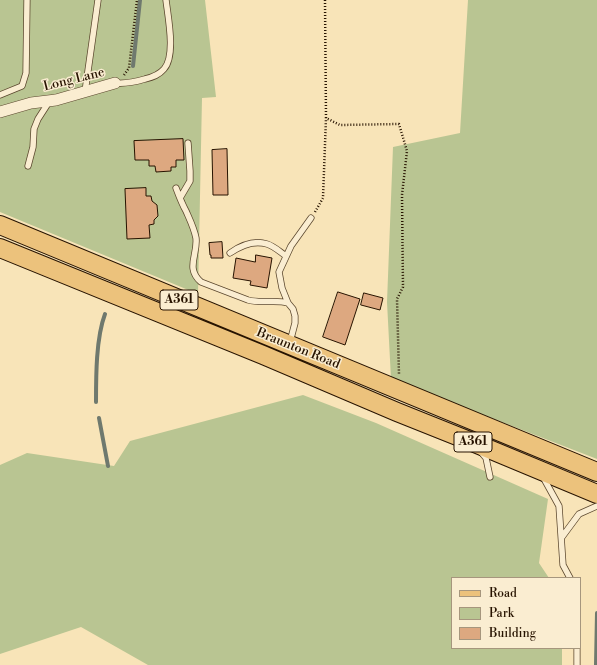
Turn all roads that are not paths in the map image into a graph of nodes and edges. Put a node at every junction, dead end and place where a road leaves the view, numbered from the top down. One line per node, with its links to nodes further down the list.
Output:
1 (27, 0): 6 (lane)
2 (98, 0): 5 (lane)
3 (166, 0): 4 (lane)
4 (115, 83): 5 (street, Long Lane)
5 (85, 92): 7 (street, Long Lane)
6 (0, 95)
7 (47, 102): 8 (street, Long Lane); 10 (lane)
8 (0, 112)
9 (188, 143): 12 (lane)
10 (28, 166)
11 (176, 188): 12 (lane)
12 (180, 198): 18 (lane)
13 (312, 218): 17 (lane)
14 (0, 225): 19 (main road, Braunton Road / A361)
15 (0, 248): 20 (main road, Braunton Road / A361)
16 (230, 253): 17 (lane)
17 (286, 256): 18 (lane)
18 (288, 303): 19 (lane)
19 (290, 345): 22 (main road, Braunton Road / A361)
20 (472, 442): 21 (main road, Braunton Road / A361); 23 (lane)
21 (540, 471): 24 (main road, Braunton Road / A361); 26 (lane)
22 (597, 472)
23 (490, 477)
24 (597, 494)
25 (597, 506): 26 (lane)
26 (562, 537): 27 (lane)
27 (569, 577)
28 (577, 649): 29 (lane)
29 (577, 665)

